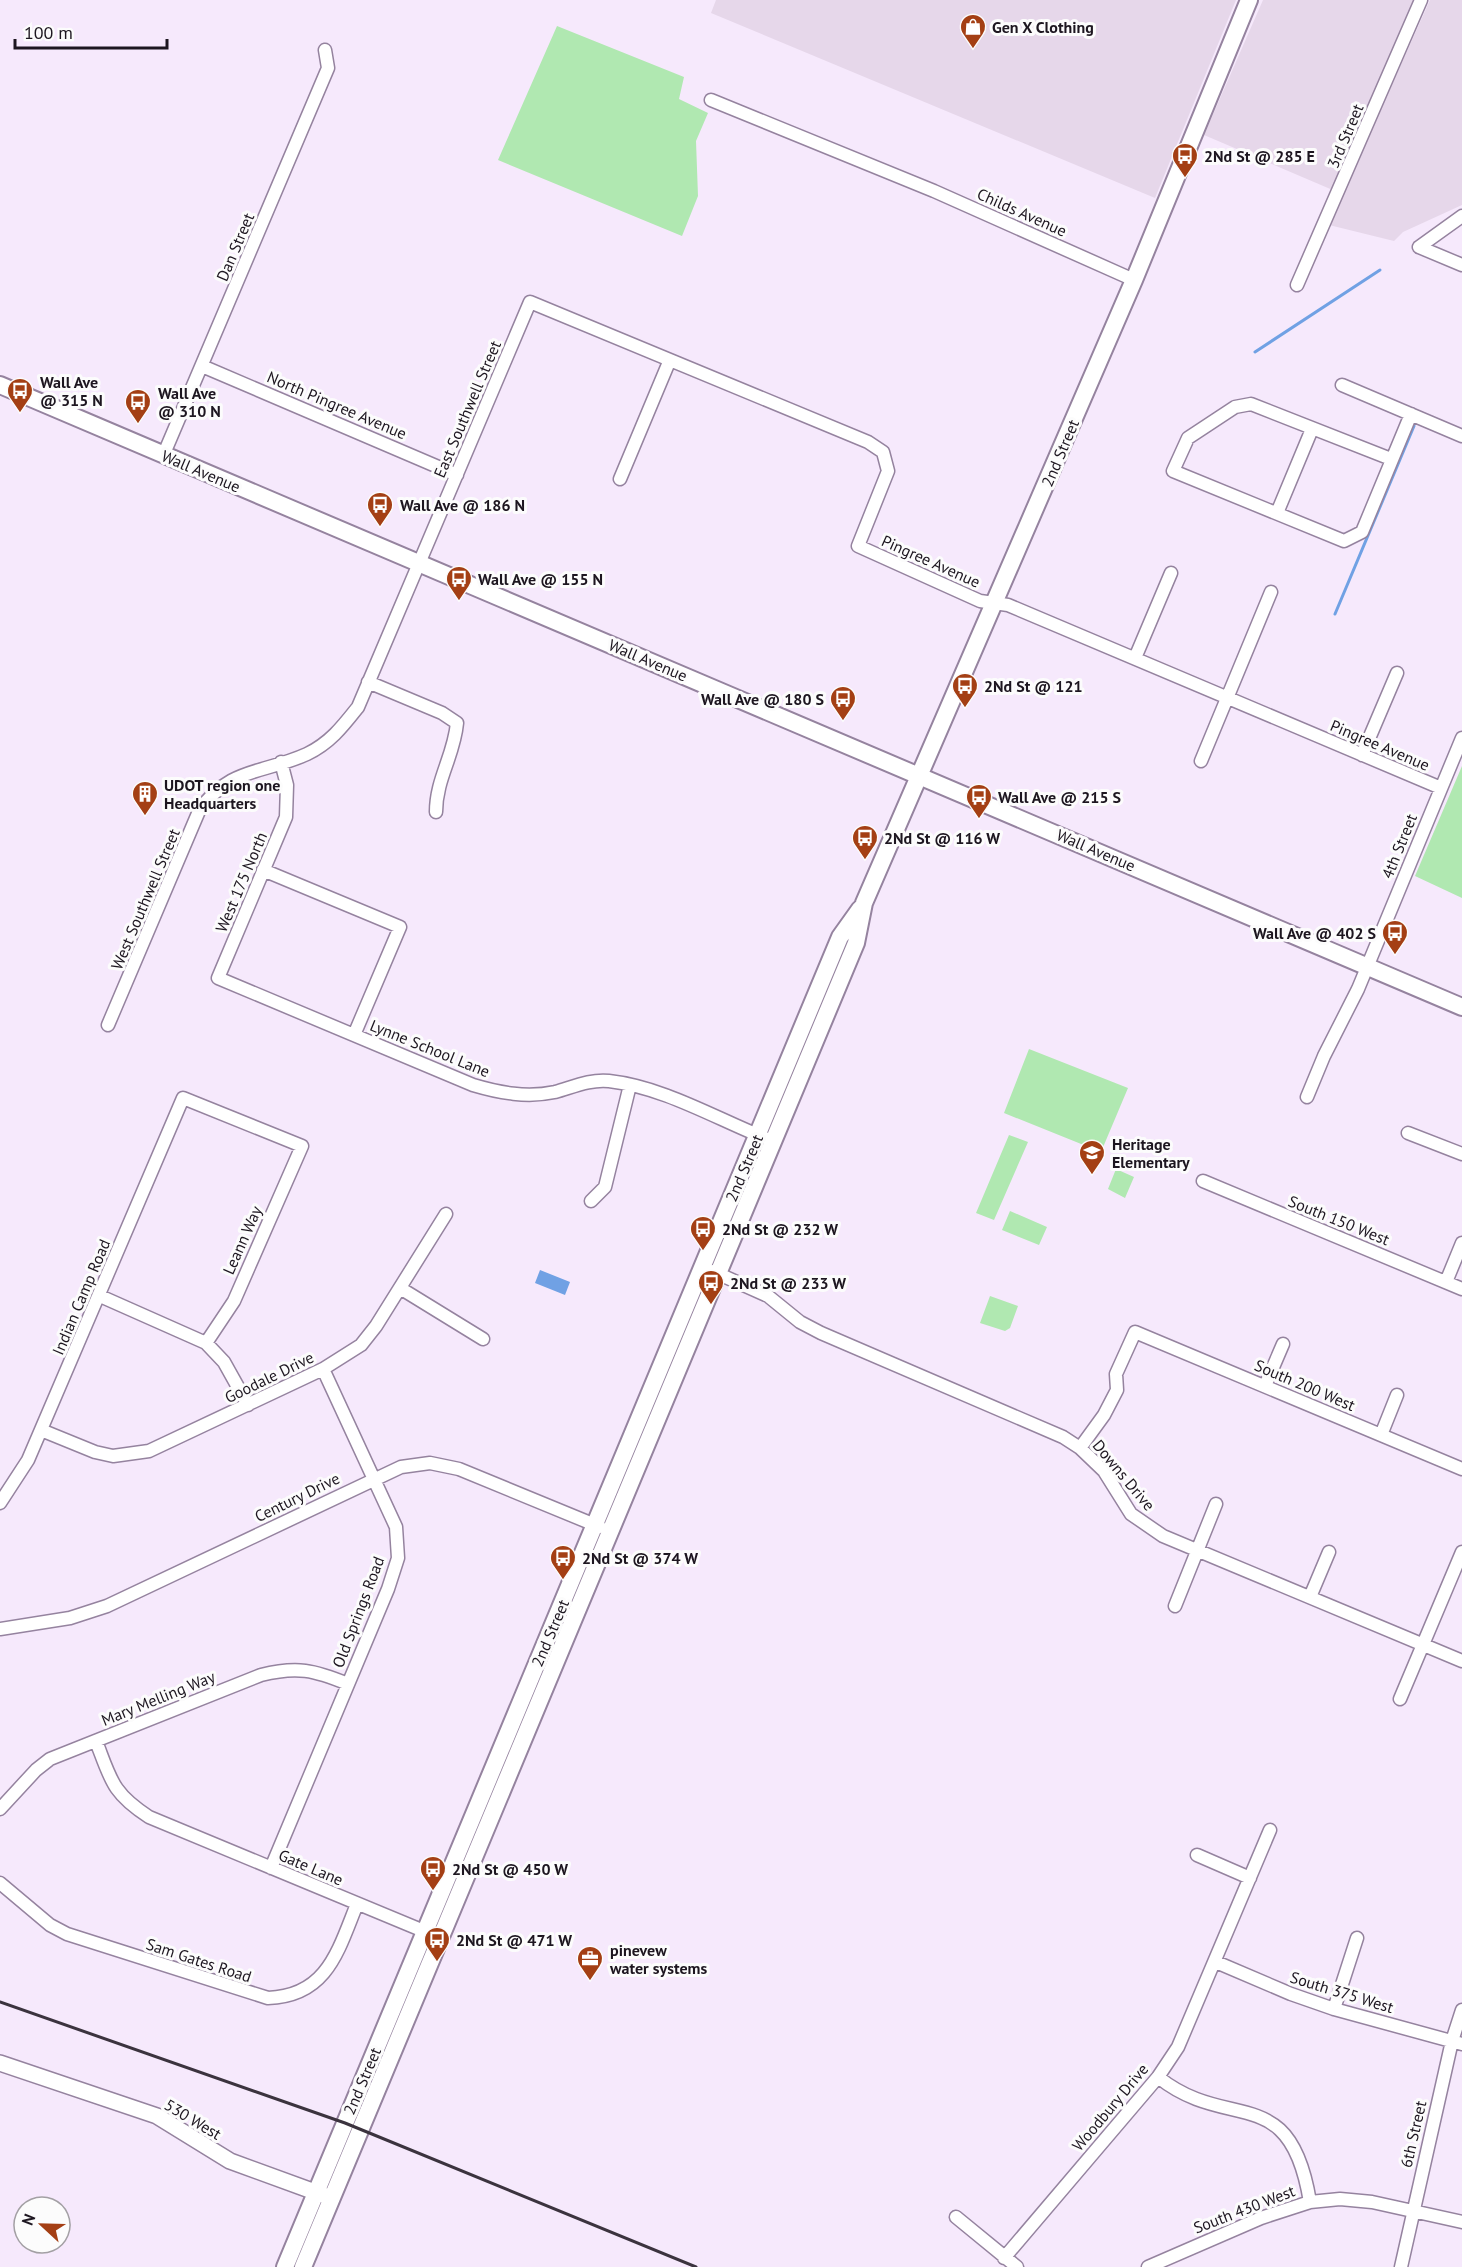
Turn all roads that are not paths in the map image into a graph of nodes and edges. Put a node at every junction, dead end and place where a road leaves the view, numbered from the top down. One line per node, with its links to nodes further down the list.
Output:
1 (1249, 0): 7 (main road, 2nd Street)
2 (1421, 0): 8 (street, 3rd Street)
3 (325, 50): 11 (street, Dan Street)
4 (711, 100): 7 (street, Childs Avenue)
5 (1462, 216): 6 (street)
6 (1462, 265)
7 (1134, 280): 25 (main road, 2nd Street)
8 (1297, 285)
9 (530, 302): 10 (street, Pingree Avenue); 19 (street, East Southwell Street)
10 (669, 362): 20 (street); 25 (street, Pingree Avenue)
11 (202, 366): 17 (street, Dan Street); 19 (street, North Pingree Avenue)
12 (0, 385): 17 (main road, Wall Avenue)
13 (1342, 385): 14 (street)
14 (1411, 414): 16 (street); 18 (street)
15 (1312, 429): 18 (street); 21 (street); 21 (street)
16 (1462, 436)
17 (164, 456): 22 (main road, Wall Avenue)
18 (1391, 459): 21 (street)
19 (458, 475): 22 (street, East Southwell Street)
20 (620, 479)
21 (1278, 513)
22 (419, 562): 28 (street, West Southwell Street); 34 (main road, Wall Avenue)
23 (1171, 573): 26 (street)
24 (1270, 592): 29 (street)
25 (996, 603): 26 (street, Pingree Avenue); 34 (main road, 2nd Street)
26 (1135, 658): 29 (street, Pingree Avenue)
27 (1397, 673): 31 (street)
28 (369, 682): 33 (street, West Southwell Street); 36 (street)
29 (1227, 697): 31 (street, Pingree Avenue); 32 (street)
30 (1462, 738): 35 (street, 4th Street)
31 (1362, 755): 35 (street, Pingree Avenue)
32 (1201, 760)
33 (281, 762): 37 (street, West 175 North); 41 (street, West Southwell Street)
34 (920, 774): 38 (main road, Wall Avenue); 47 (main road, 2nd Street)
35 (1441, 788): 38 (street, 4th Street)
36 (436, 812)
37 (264, 870): 39 (street, West 175 North); 42 (street)
38 (1368, 967): 40 (main road, Wall Avenue); 44 (street, 4th Street)
39 (218, 978): 42 (street, Lynne School Lane)
40 (1462, 1007)
41 (108, 1025)
42 (354, 1035): 43 (street, Lynne School Lane)
43 (630, 1085): 47 (street, Lynne School Lane); 50 (street)
44 (1307, 1097)
45 (183, 1098): 57 (street, Indian Camp Road); 59 (street, Leann Way)
46 (1408, 1133): 48 (street)
47 (765, 1138): 53 (main road, 2nd Street)
48 (1462, 1154)
49 (1203, 1182): 54 (street, South 150 West)
50 (591, 1201)
51 (446, 1214): 55 (street, Goodale Drive)
52 (1462, 1243): 54 (street)
53 (710, 1271): 67 (street, Downs Drive); 72 (main road, 2nd Street)
54 (1446, 1282): 56 (street, South 150 West)
55 (400, 1288): 58 (street); 61 (street, Goodale Drive)
56 (1462, 1289)
57 (100, 1296): 59 (street); 65 (street, Indian Camp Road)
58 (483, 1339)
59 (207, 1343): 64 (street)
60 (1283, 1344): 62 (street)
61 (323, 1369): 64 (street, Goodale Drive); 69 (street, Old Springs Road)
62 (1265, 1386): 66 (street, South 200 West); 67 (street, South 200 West)
63 (1397, 1395): 66 (street)
64 (248, 1405): 65 (street, Goodale Drive)
65 (41, 1430): 70 (street, Indian Camp Road)
66 (1381, 1435): 68 (street, South 200 West)
67 (1080, 1448): 73 (street, Downs Drive)
68 (1462, 1469)
69 (374, 1478): 72 (street, Century Drive); 78 (street, Century Drive); 81 (street, Old Springs Road)
70 (0, 1503)
71 (1216, 1504): 73 (street)
72 (602, 1528): 91 (main road, 2nd Street)
73 (1198, 1551): 76 (street, Downs Drive); 77 (street)
74 (1329, 1552): 76 (street)
75 (1462, 1552): 79 (street)
76 (1310, 1597): 79 (street, Downs Drive)
77 (1175, 1606)
78 (0, 1629)
79 (1423, 1645): 80 (street, Downs Drive); 82 (street)
80 (1462, 1661)
81 (348, 1684): 83 (street, Mary Melling Way); 87 (street, Old Springs Road)
82 (1400, 1699)
83 (96, 1741): 84 (street, Mary Melling Way); 87 (street, Gate Lane)
84 (0, 1809)
85 (1270, 1830): 88 (street, Woodbury Drive)
86 (1197, 1855): 88 (street)
87 (271, 1868): 90 (street, Gate Lane)
88 (1250, 1878): 93 (street, Woodbury Drive)
89 (0, 1883): 90 (street, Sam Gates Road)
90 (357, 1904): 91 (street, Gate Lane)
91 (432, 1935): 99 (main road, 2nd Street)
92 (1357, 1938): 94 (street)
93 (1216, 1962): 94 (street, South 375 West); 98 (street, Woodbury Drive)
94 (1334, 2009): 96 (street, South 375 West)
95 (1462, 2010): 96 (street, 6th Street)
96 (1457, 2042): 101 (street, 6th Street)
97 (0, 2063): 99 (street, 530 West)
98 (1158, 2077): 100 (street); 104 (street, Woodbury Drive)
99 (324, 2195): 105 (main road, 2nd Street); 106 (main road, 2nd Street)
100 (1310, 2202): 101 (street, South 430 West); 108 (street, South 430 West)
101 (1412, 2211): 103 (street, South 430 West); 109 (street, 6th Street)
102 (956, 2217): 104 (street)
103 (1462, 2222)
104 (1004, 2258): 107 (street)
105 (285, 2267)
106 (303, 2267)
107 (1017, 2267)
108 (1148, 2267)
109 (1401, 2267)

